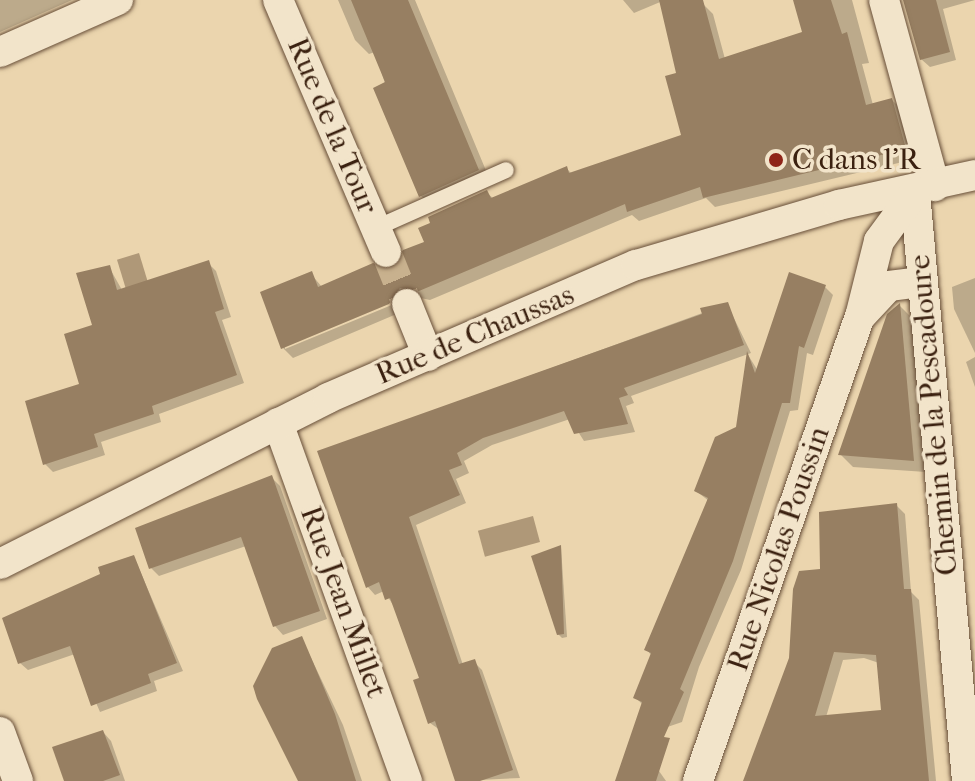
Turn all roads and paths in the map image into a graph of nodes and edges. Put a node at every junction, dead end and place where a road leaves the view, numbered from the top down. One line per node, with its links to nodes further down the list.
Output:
1 (118, 0): 4 (street)
2 (278, 0): 8 (street, Rue de la Tour)
3 (884, 0): 7 (street, Chemin de la Pescadoure)
4 (0, 52)
5 (506, 170): 8 (lane)
6 (975, 175): 7 (street, Rue de Chaussas)
7 (925, 189): 9 (street, Chemin de la Pescadoure); 11 (street, Rue Nicolas Poussin); 12 (street, Rue de Chaussas)
8 (381, 240)
9 (922, 282): 11 (street, Rue Nicolas Poussin); 19 (street, Chemin de la Pescadoure)
10 (407, 304): 12 (street)
11 (860, 317): 18 (street, Rue Nicolas Poussin)
12 (428, 356): 13 (street, Rue de Chaussas)
13 (278, 423): 14 (street, Rue de Chaussas); 17 (street, Rue Jean Millet)
14 (0, 564)
15 (0, 732): 16 (street)
16 (18, 781)
17 (407, 781)
18 (698, 781)
19 (967, 781)

